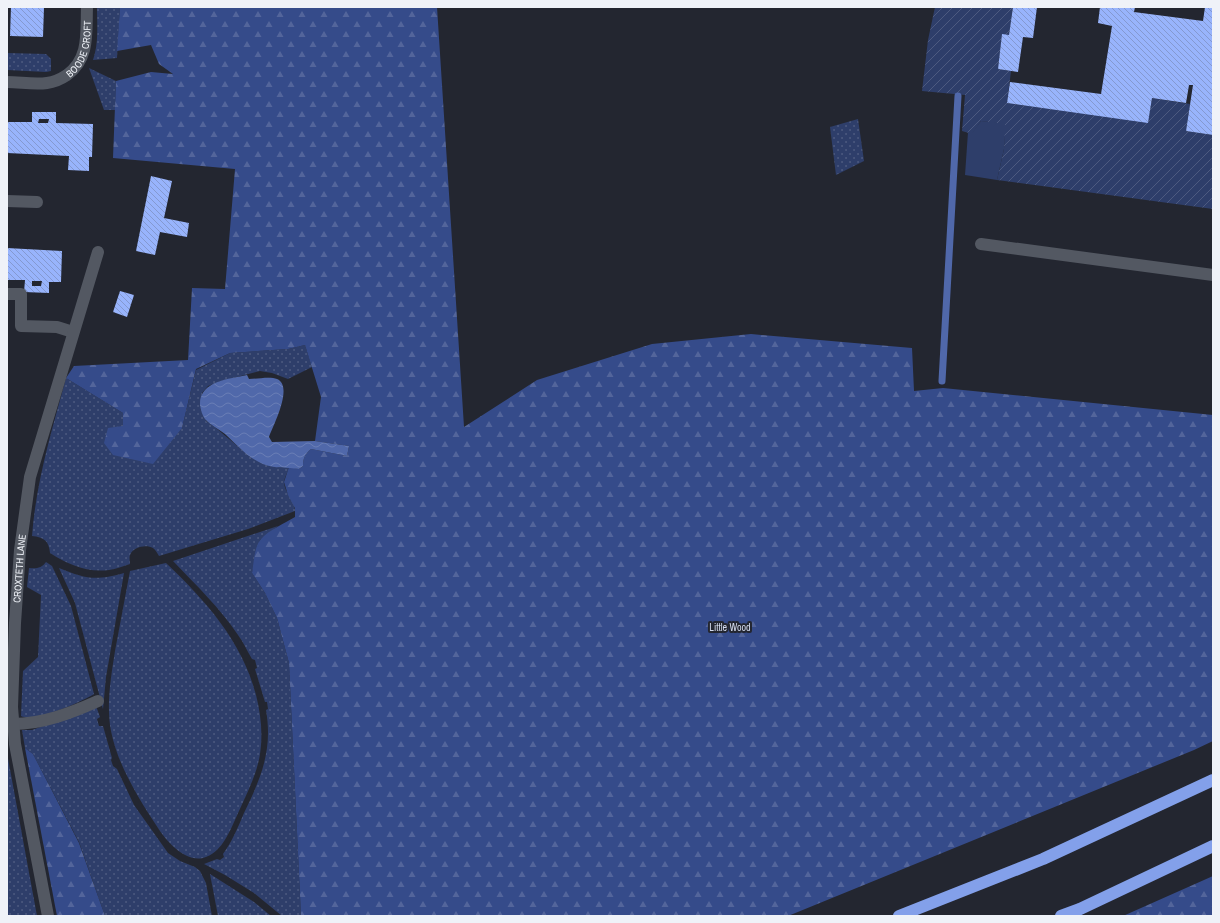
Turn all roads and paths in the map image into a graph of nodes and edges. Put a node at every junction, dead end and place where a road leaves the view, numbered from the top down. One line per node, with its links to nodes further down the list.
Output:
1 (87, 7): 2 (street, BOODE CROFT)
2 (7, 82)
3 (7, 201): 4 (street)
4 (37, 202)
5 (981, 244): 7 (street)
6 (98, 252): 9 (street, CROXTETH LANE)
7 (1213, 275)
8 (7, 294): 9 (street)
9 (73, 332): 11 (street, CROXTETH LANE)
10 (98, 701): 11 (street)
11 (13, 724): 14 (street, CROXTETH LANE)
12 (1213, 780): 15 (highway)
13 (1213, 846): 16 (highway)
14 (48, 916)
15 (899, 916)
16 (1061, 916)

